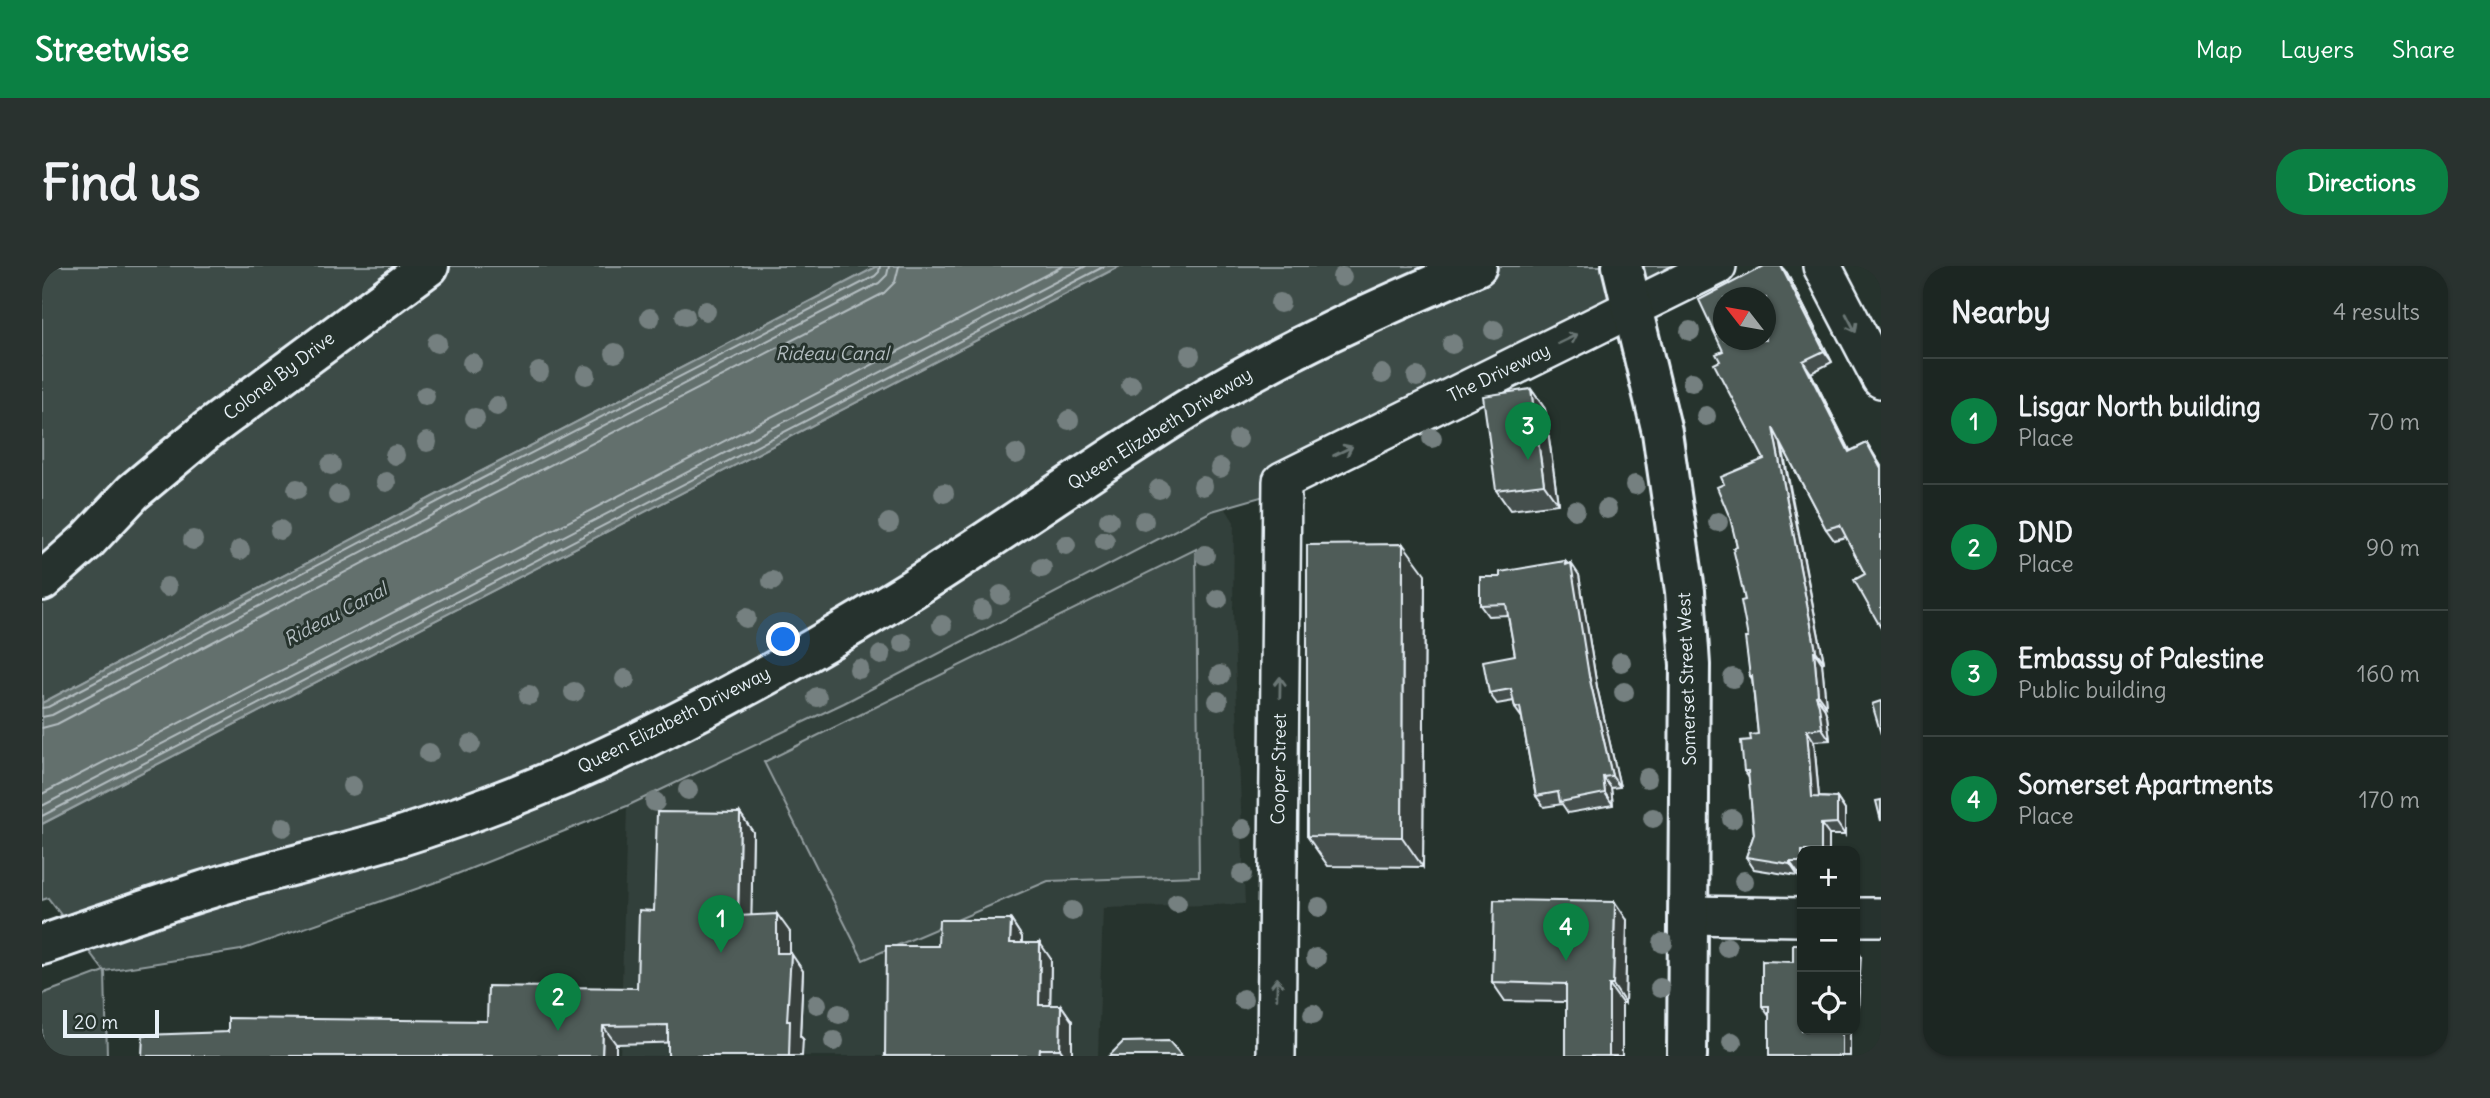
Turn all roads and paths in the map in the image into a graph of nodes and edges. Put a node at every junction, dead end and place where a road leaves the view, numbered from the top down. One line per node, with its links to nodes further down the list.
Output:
1 (429, 266): 9 (street, Colonel By Drive)
2 (1477, 266): 16 (street, Queen Elizabeth Driveway)
3 (1622, 266): 6 (street, Somerset Street West)
4 (1717, 266): 6 (street, The Driveway)
5 (1822, 266): 7 (street, one-way to 7)
6 (1632, 308): 8 (street, The Driveway, one-way to 6); 12 (street, Somerset Street West)
7 (1881, 379)
8 (1282, 481): 17 (street, Cooper Street, one-way to 8)
9 (133, 492): 10 (street, Colonel By Drive); 11 (street, Colonel By Drive)
10 (42, 548)
11 (42, 581)
12 (1689, 915): 13 (street); 18 (street, Somerset Street West)
13 (1797, 917)
14 (1860, 917): 15 (street)
15 (1881, 917)
16 (42, 945)
17 (1276, 1056)
18 (1687, 1056)

